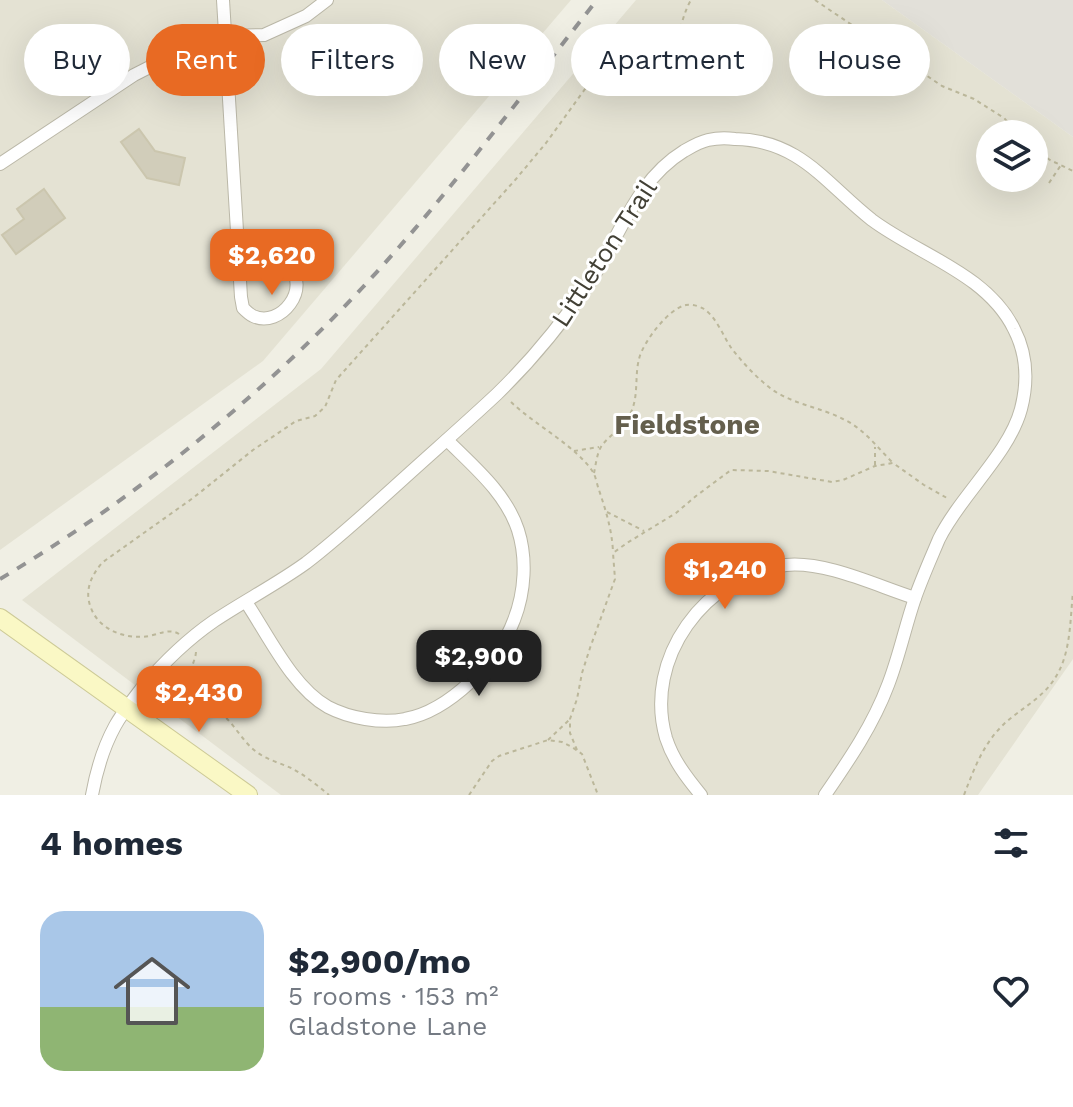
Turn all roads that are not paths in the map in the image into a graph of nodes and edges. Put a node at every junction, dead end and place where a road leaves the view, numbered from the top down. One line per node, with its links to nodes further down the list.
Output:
1 (223, 0): 3 (street)
2 (327, 0): 4 (street)
3 (224, 24)
4 (265, 35)
5 (146, 69): 7 (street)
6 (229, 96): 8 (street)
7 (0, 164)
8 (238, 253): 8 (street)
9 (447, 440): 10 (street, Littleton Trail); 11 (street, Littleton Trail); 11 (street)
10 (915, 598): 16 (street); 17 (street, Littleton Trail)
11 (246, 602): 13 (street, Littleton Trail)
12 (3, 620): 13 (main road)
13 (126, 708): 14 (street, Littleton Trail); 15 (main road)
14 (92, 795)
15 (248, 795)
16 (701, 795)
17 (825, 795)

